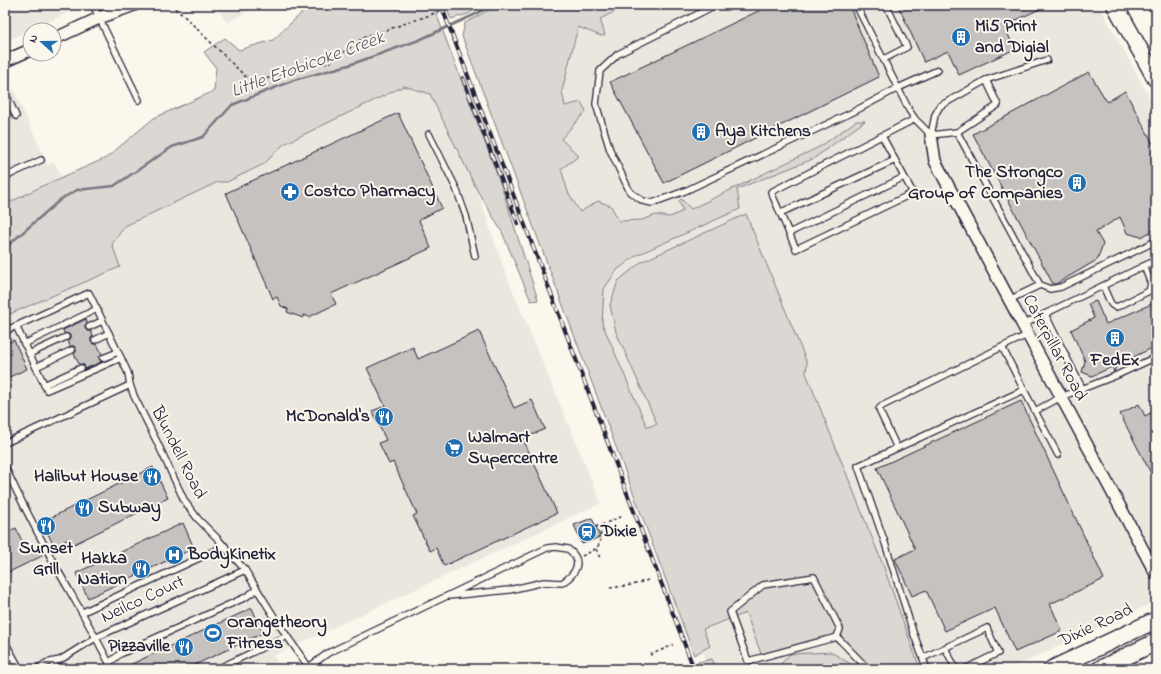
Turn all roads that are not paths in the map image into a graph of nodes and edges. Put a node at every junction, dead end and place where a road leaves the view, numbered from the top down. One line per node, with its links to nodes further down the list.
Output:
1 (93, 5): 7 (lane)
2 (134, 5): 7 (street)
3 (716, 5): 16 (lane)
4 (856, 5): 10 (lane)
5 (886, 5): 10 (lane)
6 (1115, 5): 14 (main road)
7 (99, 18): 8 (street); 18 (lane)
8 (62, 35)
9 (22, 54): 12 (street)
10 (884, 59): 16 (lane)
11 (1047, 60): 15 (lane)
12 (5, 62)
13 (938, 70): 16 (lane)
14 (1156, 79)
15 (986, 80): 21 (lane); 23 (lane)
16 (898, 88): 20 (lane)
17 (5, 92): 19 (lane)
18 (139, 100)
19 (16, 116)
20 (915, 119): 23 (lane); 24 (lane)
21 (957, 132): 23 (lane); 35 (lane)
22 (429, 134): 32 (lane)
23 (931, 135): 37 (street, Caterpillar Road)
24 (882, 136): 26 (lane); 29 (lane)
25 (41, 160): 27 (lane)
26 (895, 160): 28 (lane); 29 (lane)
27 (5, 177)
28 (904, 177): 30 (lane); 30 (lane)
29 (780, 213): 30 (lane)
30 (789, 233)
31 (1156, 241): 35 (lane)
32 (475, 256)
33 (1156, 260): 34 (lane)
34 (1144, 266): 36 (lane); 36 (lane)
35 (1040, 285): 37 (lane)
36 (1103, 286): 39 (lane)
37 (1009, 300): 43 (street, Caterpillar Road)
38 (97, 309): 40 (lane, Blundell Road); 41 (lane, Blundell Road); 48 (lane)
39 (1045, 314): 43 (lane); 60 (lane)
40 (102, 321): 42 (lane); 45 (lane, Blundell Road)
41 (16, 326): 44 (lane); 48 (lane)
42 (89, 326)
43 (1025, 330): 49 (lane); 62 (street, Caterpillar Road)
44 (5, 331)
45 (109, 334): 47 (lane); 51 (lane, Blundell Road)
46 (66, 337): 52 (lane)
47 (95, 340)
48 (24, 344): 52 (lane)
49 (1002, 347): 61 (lane); 65 (lane)
50 (72, 350): 56 (lane)
51 (118, 352): 54 (lane); 55 (lane, Blundell Road)
52 (29, 354): 56 (lane)
53 (1156, 357): 60 (lane)
54 (103, 358)
55 (121, 358): 58 (lane); 59 (lane, Blundell Road)
56 (36, 367): 58 (lane)
57 (81, 368): 58 (lane)
58 (44, 385)
59 (130, 385): 64 (lane); 68 (lane, Blundell Road)
60 (1082, 388): 62 (lane)
61 (1024, 390): 63 (lane); 65 (lane)
62 (1061, 397): 63 (lane); 70 (street, Caterpillar Road)
63 (1035, 411): 66 (lane)
64 (5, 443)
65 (897, 448): 81 (lane)
66 (1058, 455)
67 (5, 467): 73 (lane)
68 (225, 546): 69 (lane, Blundell Road); 73 (lane)
69 (245, 570): 71 (lane, Blundell Road); 76 (lane, Neilco Court)
70 (1156, 574)
71 (256, 589): 75 (lane, Blundell Road); 83 (lane)
72 (448, 596): 72 (lane); 84 (lane)
73 (82, 612): 76 (lane)
74 (1156, 620): 94 (main road, Dixie Road)
75 (287, 636): 84 (lane, Blundell Road); 89 (lane)
76 (97, 637): 82 (lane, Neilco Court); 83 (lane)
77 (837, 637): 77 (lane); 90 (lane)
78 (5, 642): 85 (lane)
79 (1156, 642): 95 (main road)
80 (945, 648): 81 (lane); 92 (lane); 93 (lane)
81 (923, 658): 91 (lane)
82 (56, 661): 86 (lane, Neilco Court); 87 (lane)
83 (109, 663): 88 (lane)
84 (310, 668)
85 (20, 669)
86 (37, 669)
87 (52, 669)
88 (112, 669)
89 (217, 669)
90 (868, 669)
91 (927, 669)
92 (956, 669)
93 (965, 669)
94 (1052, 669)
95 (1100, 669)

